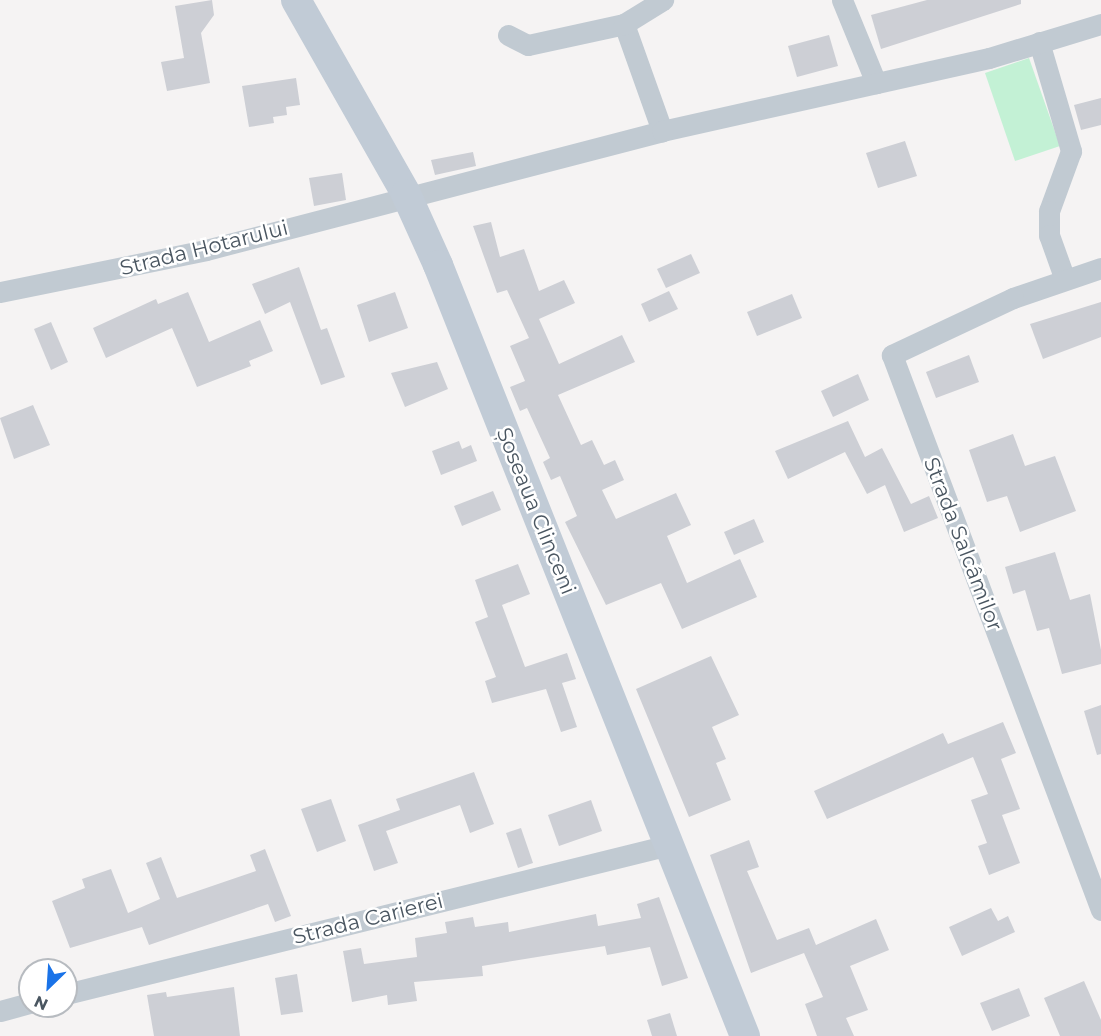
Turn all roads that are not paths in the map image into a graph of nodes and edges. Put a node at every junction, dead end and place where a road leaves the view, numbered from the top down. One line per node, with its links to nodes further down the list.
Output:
1 (296, 0): 10 (main road, Șoseaua Clinceni)
2 (663, 0): 4 (street)
3 (842, 0): 8 (street)
4 (624, 24): 6 (street); 9 (street)
5 (1101, 24): 7 (street, Strada Hotarului)
6 (508, 35)
7 (1040, 42): 8 (street, Strada Hotarului); 12 (street)
8 (876, 83): 9 (street, Strada Hotarului)
9 (662, 131): 10 (street, Strada Hotarului)
10 (406, 194): 13 (street, Strada Hotarului); 14 (main road, Șoseaua Clinceni)
11 (1101, 268): 12 (street)
12 (1064, 277): 15 (street, Strada Salcâmilor)
13 (0, 292)
14 (669, 845): 16 (street, Strada Carierei); 19 (main road, Șoseaua Clinceni)
15 (1101, 910)
16 (78, 991)
17 (18, 1006): 18 (street)
18 (0, 1011)
19 (745, 1036)

